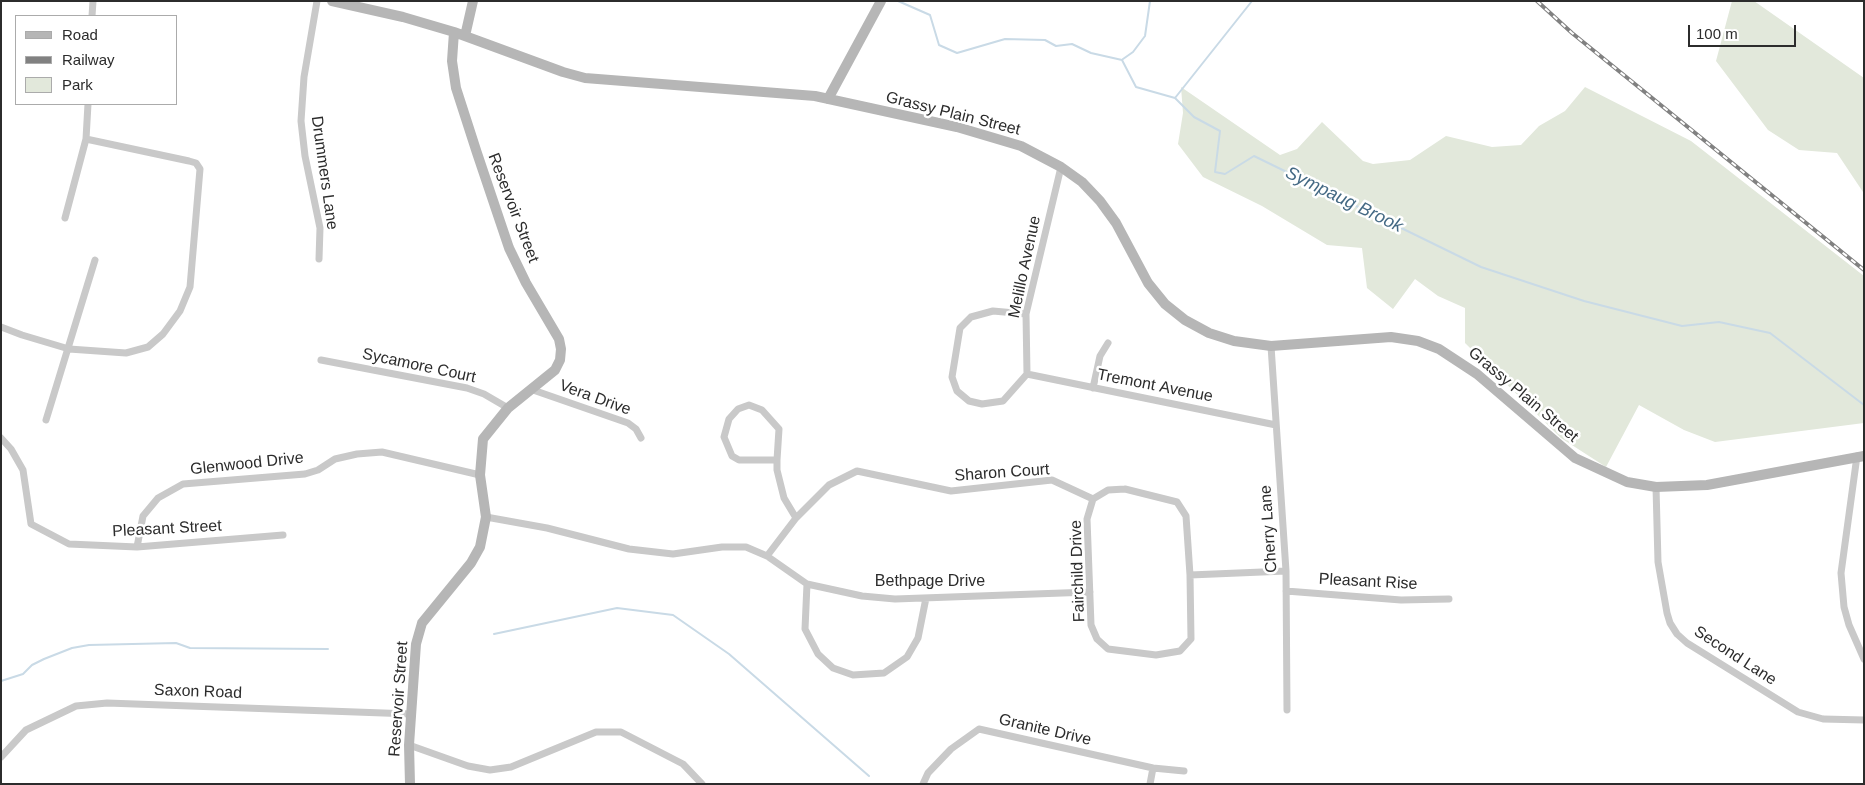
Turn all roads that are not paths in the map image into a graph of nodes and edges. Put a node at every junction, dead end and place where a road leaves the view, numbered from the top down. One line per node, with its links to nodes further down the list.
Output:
1 (93, 1): 6 (street)
2 (317, 1): 14 (street, Drummers Lane)
3 (332, 1): 7 (main road, Grassy Plain Street)
4 (473, 1): 8 (main road)
5 (881, 1): 9 (main road)
6 (92, 15)
7 (454, 32): 8 (main road, Grassy Plain Street); 24 (main road, Reservoir Street)
8 (465, 36): 9 (main road, Grassy Plain Street)
9 (828, 99): 12 (main road, Grassy Plain Street)
10 (88, 105): 11 (street)
11 (86, 139): 13 (street); 20 (street)
12 (1061, 167): 16 (street, Melillo Avenue); 19 (main road, Grassy Plain Street)
13 (65, 218)
14 (319, 259)
15 (95, 260): 20 (street)
16 (1026, 314): 22 (street, Melillo Avenue); 22 (street)
17 (1, 327): 20 (street)
18 (1108, 343): 23 (street)
19 (1271, 346): 27 (street, Cherry Lane); 33 (main road, Grassy Plain Street)
20 (68, 348): 26 (street)
21 (321, 360): 25 (street, Sycamore Court)
22 (1027, 374): 23 (street, Tremont Avenue)
23 (1093, 388): 27 (street, Tremont Avenue)
24 (533, 390): 25 (main road, Reservoir Street); 29 (street, Vera Drive)
25 (508, 408): 32 (main road, Reservoir Street)
26 (46, 420)
27 (1276, 425): 40 (street, Cherry Lane)
28 (1, 438): 38 (street, Pleasant Street)
29 (641, 438)
30 (1860, 456): 33 (main road, Grassy Plain Street); 47 (street)
31 (777, 460): 31 (street); 36 (street)
32 (480, 474): 35 (main road, Reservoir Street); 38 (street, Glenwood Drive)
33 (1656, 487): 50 (street, Second Lane)
34 (1093, 500): 36 (street, Sharon Court); 41 (street, Fairchild Drive); 44 (street, Fairchild Drive)
35 (486, 517): 39 (street, Bethpage Drive); 49 (main road, Reservoir Street)
36 (796, 518): 39 (street, Sharon Court)
37 (283, 535): 38 (street, Pleasant Street)
38 (137, 547)
39 (767, 556): 42 (street, Bethpage Drive)
40 (1286, 571): 41 (street); 43 (street, Cherry Lane)
41 (1190, 575): 44 (street, Fairchild Drive)
42 (807, 584): 45 (street, Bethpage Drive); 45 (street)
43 (1286, 591): 46 (street, Pleasant Rise); 48 (street, Cherry Lane)
44 (1090, 592): 45 (street, Bethpage Drive)
45 (926, 598)
46 (1449, 599)
47 (1864, 659)
48 (1287, 710)
49 (411, 714): 51 (main road, Reservoir Street); 52 (street, Saxon Road)
50 (1864, 720)
51 (409, 745): 55 (main road, Reservoir Street); 56 (street)
52 (1, 757)
53 (1153, 768): 54 (street, Granite Drive); 57 (street, Granite Drive); 58 (street)
54 (1184, 771)
55 (410, 784)
56 (702, 784)
57 (923, 784)
58 (1150, 784)

